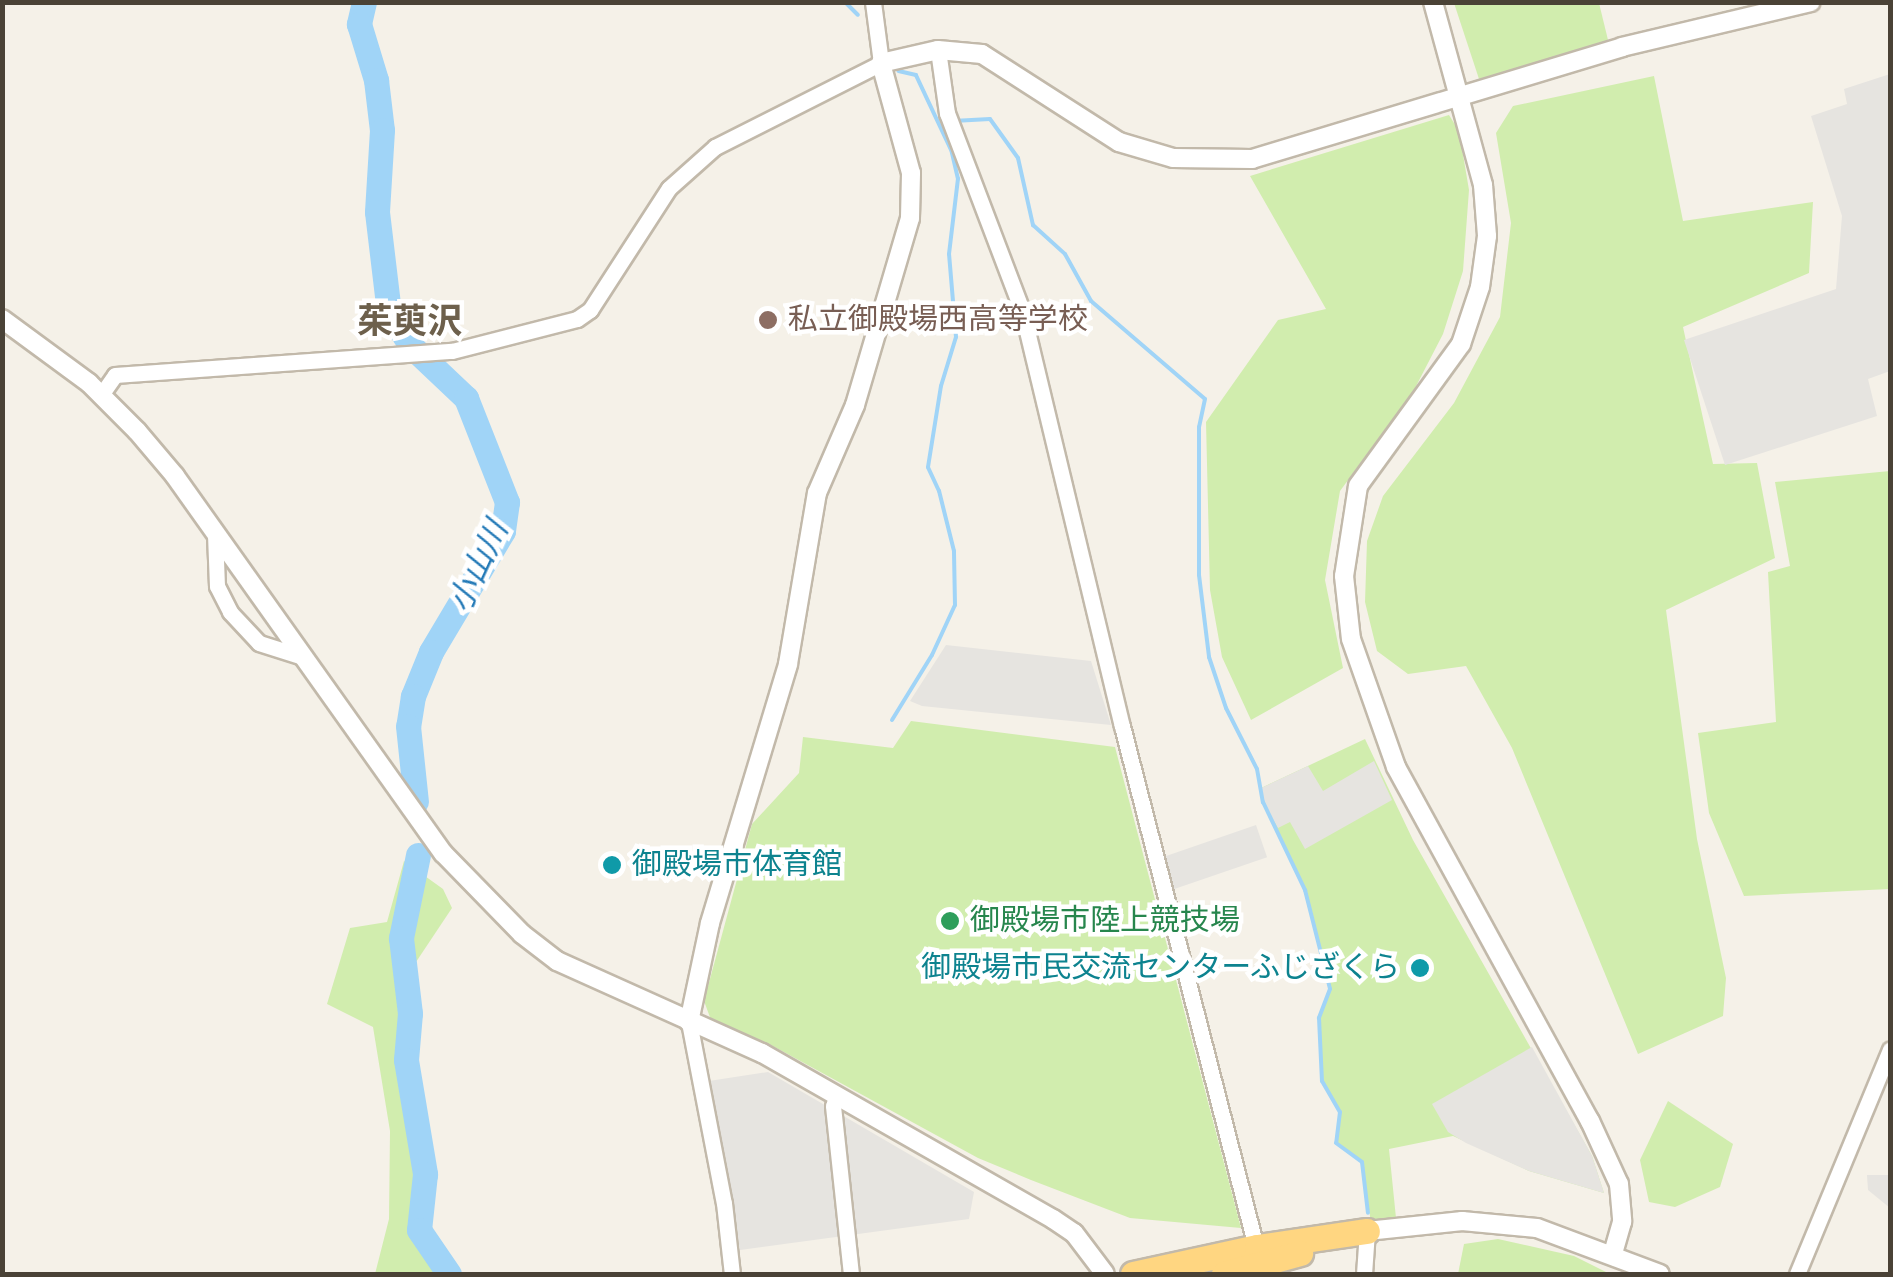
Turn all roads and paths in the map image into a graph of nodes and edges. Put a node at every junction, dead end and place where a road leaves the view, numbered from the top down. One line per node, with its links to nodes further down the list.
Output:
1 (873, 2): 5 (street)
2 (1434, 2): 6 (street)
3 (1803, 4): 6 (street)
4 (938, 50): 5 (street); 6 (street); 16 (street)
5 (881, 63): 8 (street); 11 (street)
6 (1460, 99): 15 (street)
7 (2, 319): 8 (street)
8 (100, 395): 9 (street)
9 (215, 534): 10 (street); 10 (street)
10 (300, 656): 11 (street)
11 (689, 1022): 13 (street); 18 (street)
12 (1890, 1050): 25 (street)
13 (836, 1097): 19 (street); 20 (street)
14 (1366, 1231): 15 (street); 16 (highway); 23 (street)
15 (1613, 1254): 17 (street)
16 (1258, 1263): 21 (highway); 22 (highway)
17 (1642, 1270): 24 (street)
18 (732, 1274)
19 (851, 1274)
20 (1105, 1274)
21 (1133, 1274)
22 (1224, 1274)
23 (1364, 1274)
24 (1660, 1274)
25 (1797, 1274)

